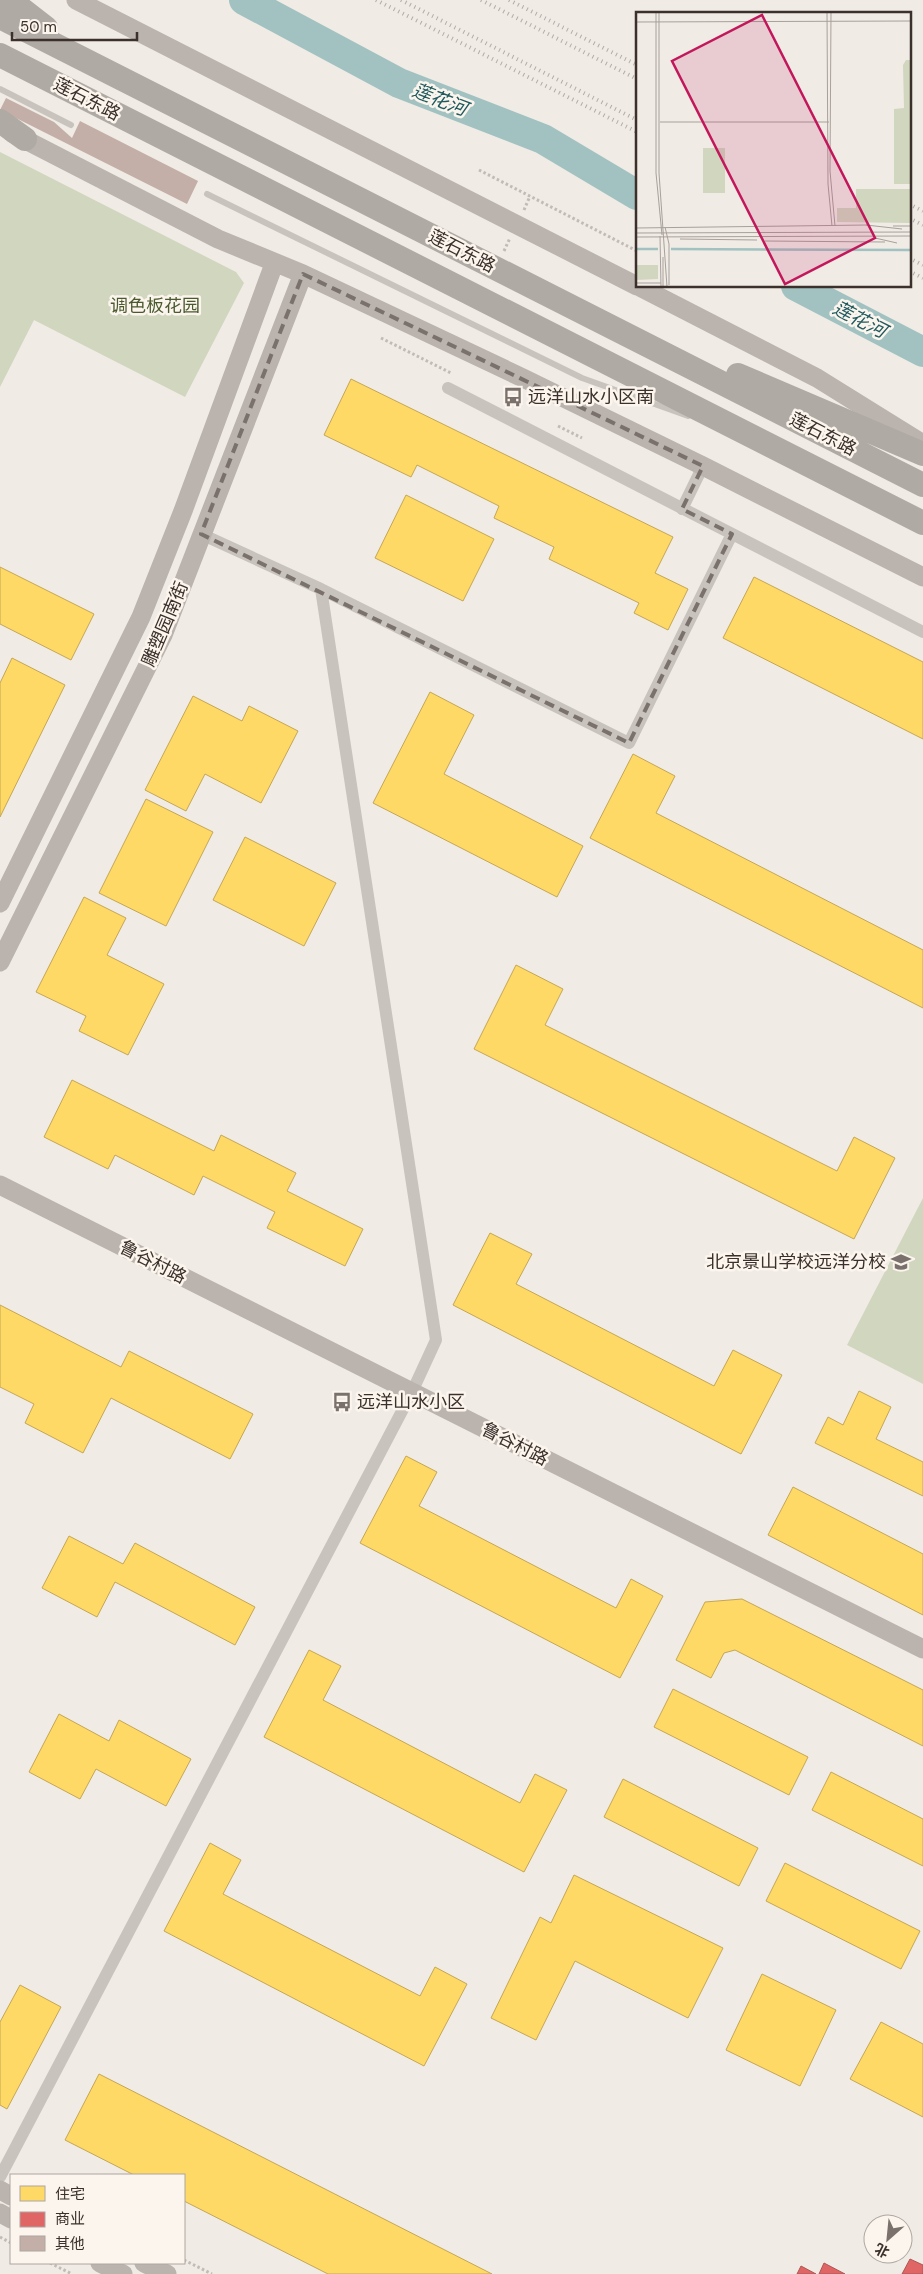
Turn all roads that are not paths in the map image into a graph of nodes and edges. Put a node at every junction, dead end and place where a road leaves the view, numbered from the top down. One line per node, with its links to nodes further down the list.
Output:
1 (10, 0): 5 (highway)
2 (76, 0): 14 (street)
3 (0, 17): 5 (highway, 莲石东路)
4 (0, 55): 20 (highway, 莲石东路)
5 (89, 62): 15 (highway, 莲石东路)
6 (0, 89): 8 (lane)
7 (0, 121): 10 (highway)
8 (71, 125)
9 (0, 126): 10 (street)
10 (25, 139): 12 (street)
11 (207, 194): 18 (lane)
12 (274, 264): 13 (street); 32 (street, 雕塑园南街)
13 (303, 274): 23 (street); 27 (street, 雕塑园南街)
14 (636, 285)
15 (533, 287): 22 (highway); 24 (highway, 莲石东路)
16 (641, 288): 21 (street)
17 (448, 388): 25 (street)
18 (693, 418)
19 (712, 425): 20 (lane)
20 (768, 444): 26 (highway, 莲石东路)
21 (923, 444)
22 (923, 454)
23 (703, 466): 25 (street); 29 (street)
24 (923, 485)
25 (682, 509): 28 (street)
26 (923, 523)
27 (201, 534): 30 (street); 33 (street, 雕塑园南街)
28 (732, 534): 30 (street); 31 (street)
29 (923, 578)
30 (321, 589): 35 (street)
31 (923, 632)
32 (0, 903)
33 (0, 962)
34 (0, 1185): 35 (street, 鲁谷村路)
35 (412, 1392): 36 (street, 鲁谷村路); 37 (street)
36 (923, 1649)
37 (0, 2177)
38 (102, 2264): 40 (street)
39 (146, 2264): 41 (street)
40 (123, 2274)
41 (167, 2274)

